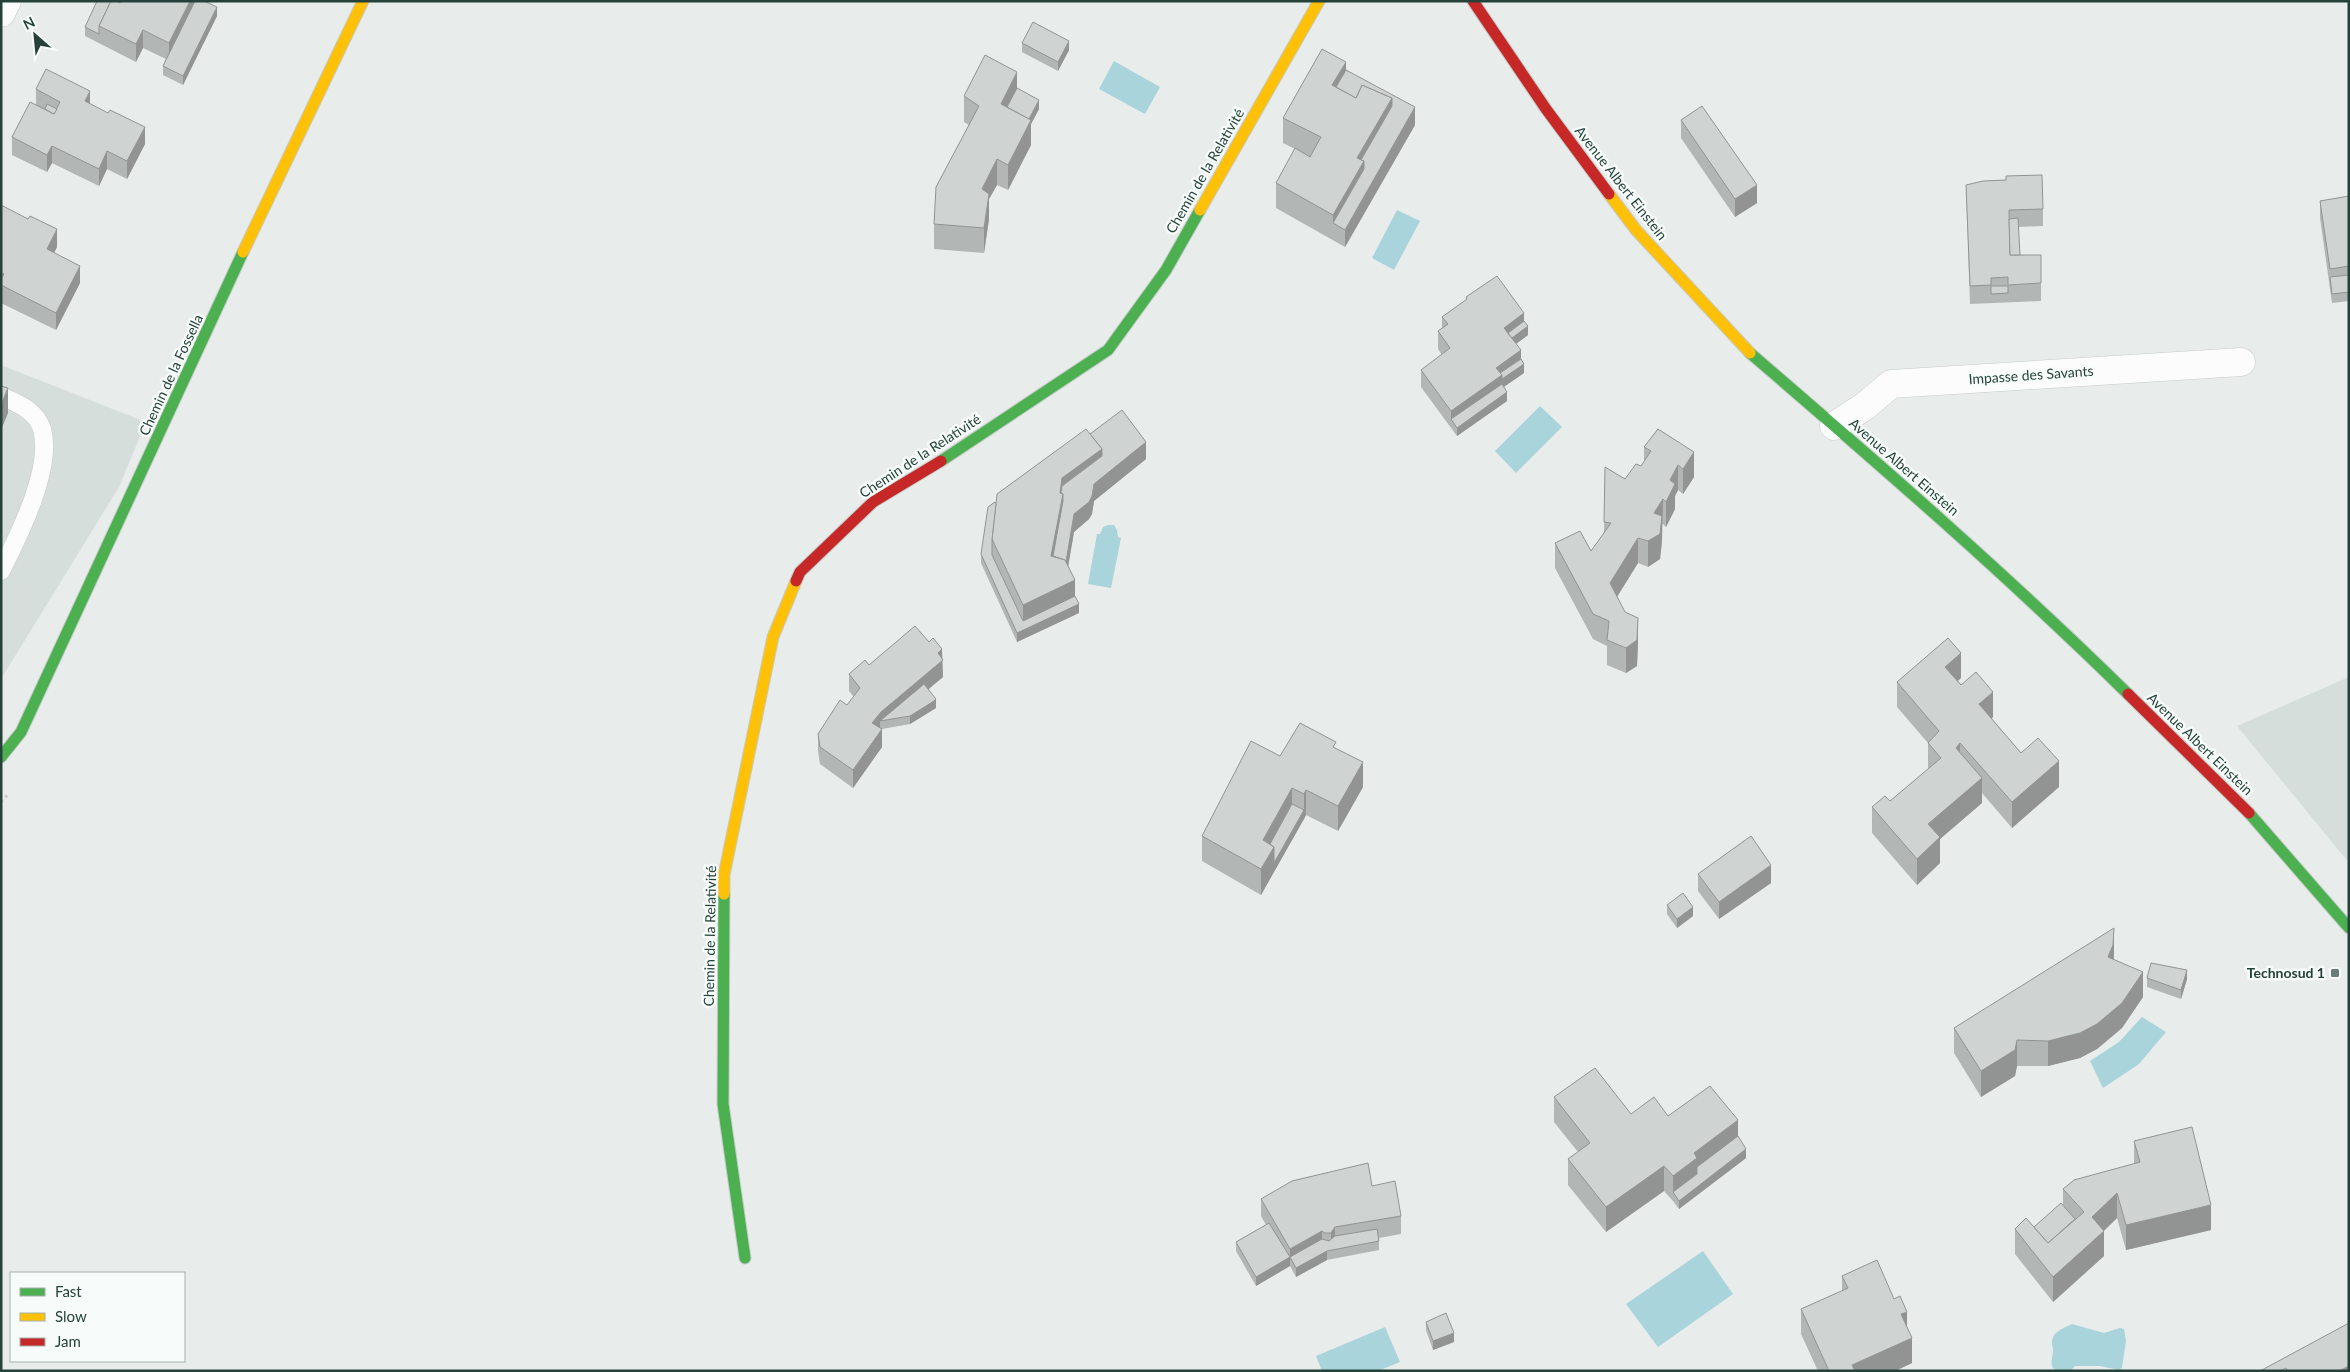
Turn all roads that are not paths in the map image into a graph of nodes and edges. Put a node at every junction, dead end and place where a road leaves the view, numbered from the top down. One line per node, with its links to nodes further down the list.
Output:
1 (7, 1): 5 (street)
2 (363, 1): 10 (street, Chemin de la Fossella)
3 (1319, 1): 12 (street, Chemin de la Relativité)
4 (1473, 1): 8 (street, Avenue Albert Einstein)
5 (1, 13)
6 (2241, 362): 8 (street, Impasse des Savants)
7 (1, 396): 9 (lane)
8 (1834, 426): 11 (street, Avenue Albert Einstein)
9 (1, 571)
10 (1, 757)
11 (2349, 928)
12 (745, 1258)

